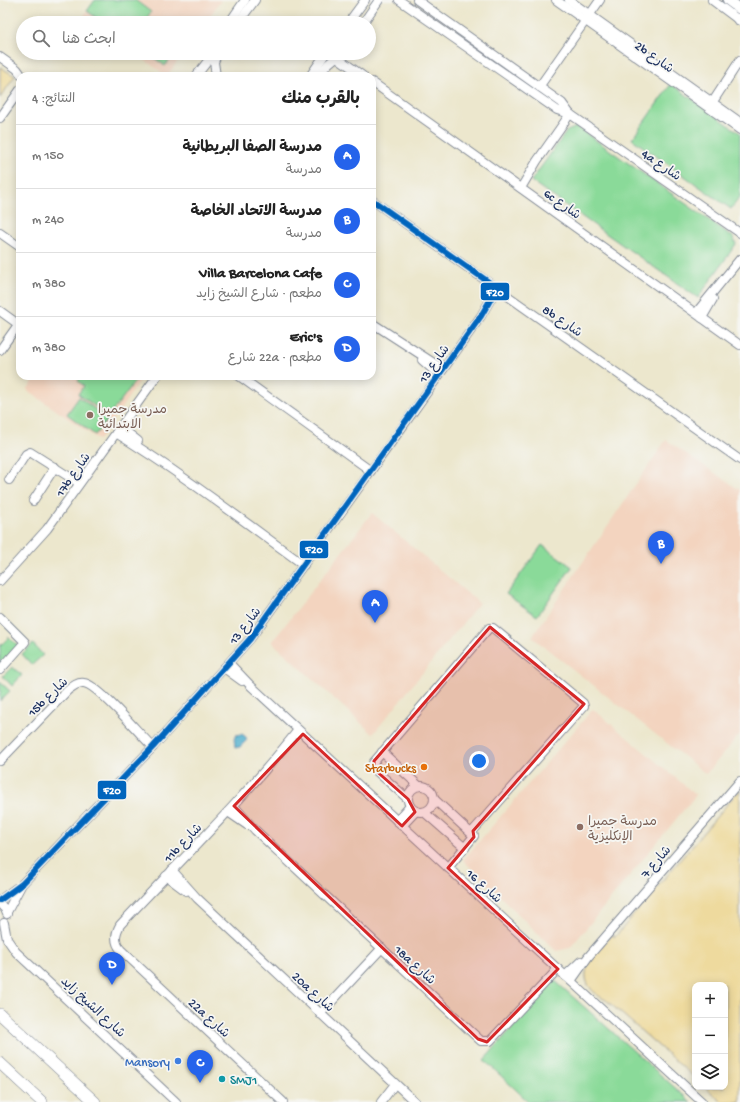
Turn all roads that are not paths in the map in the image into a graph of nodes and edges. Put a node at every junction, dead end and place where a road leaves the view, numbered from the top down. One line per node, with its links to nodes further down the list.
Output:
1 (245, 0): 13 (street)
2 (255, 0): 14 (street)
3 (365, 0): 15 (street)
4 (379, 0): 16 (street)
5 (399, 0): 21 (street, 4a شارع)
6 (417, 0): 19 (street, 4a شارع)
7 (556, 0): 17 (street, 2b شارع)
8 (569, 0): 17 (street, 2b شارع)
9 (600, 0): 17 (street)
10 (712, 0): 18 (street)
11 (728, 0): 12 (main road)
12 (740, 8)
13 (234, 16)
14 (243, 16)
15 (353, 16)
16 (368, 16)
17 (588, 18): 39 (street); 41 (street, 2b شارع); 45 (street, 2b شارع)
18 (739, 20)
19 (477, 43): 20 (street, 4a شارع); 21 (street)
20 (484, 48): 22 (street); 39 (street, 4a شارع)
21 (472, 51): 22 (street, 4a شارع)
22 (479, 56): 42 (street, 4a شارع)
23 (0, 57): 31 (street)
24 (203, 60): 32 (street)
25 (208, 60): 33 (street)
26 (215, 60): 34 (street)
27 (321, 60): 35 (street)
28 (331, 60): 36 (street)
29 (343, 60): 37 (street)
30 (740, 60): 41 (street)
31 (18, 72)
32 (197, 72)
33 (198, 72)
34 (215, 72)
35 (313, 72)
36 (321, 72)
37 (358, 72)
38 (376, 85): 46 (street, 6c شارع)
39 (539, 87): 42 (street, 4a شارع)
40 (16, 96): 43 (street)
41 (712, 103): 44 (street, 2b شارع)
42 (570, 114): 46 (street); 49 (street, 4a شارع)
43 (0, 118)
44 (740, 122)
45 (740, 130)
46 (518, 186): 54 (street, 6c شارع)
47 (376, 203): 52 (street, 8b شارع)
48 (0, 233): 50 (street)
49 (740, 233)
50 (16, 244)
51 (740, 259): 54 (street)
52 (499, 290): 60 (street, شارع 13); 64 (street, 8b شارع)
53 (0, 311): 55 (street)
54 (699, 316): 58 (street, 6c شارع)
55 (16, 321)
56 (376, 326): 60 (street)
57 (16, 327): 59 (street)
58 (740, 345)
59 (0, 348)
60 (441, 372): 66 (street, شارع 13)
61 (154, 380): 63 (street, 17b شارع)
62 (244, 380): 66 (street)
63 (118, 430): 68 (street, 17b شارع); 70 (street)
64 (740, 460)
65 (55, 467): 67 (street); 68 (street); 69 (street)
66 (371, 471): 70 (street, شارع 13)
67 (9, 480)
68 (80, 483): 71 (street, 17b شارع)
69 (33, 501)
70 (306, 562): 73 (street, شارع 13)
71 (0, 581)
72 (0, 617): 74 (street)
73 (226, 666): 75 (street, شارع 16); 76 (street, شارع 13)
74 (0, 670)
75 (300, 732): 83 (street, 11b شارع); 84 (street, شارع 16)
76 (155, 744): 78 (street, 15b شارع); 89 (street, شارع 13)
77 (382, 752): 80 (street); 82 (street); 85 (street)
78 (0, 761)
79 (740, 781): 97 (street, شارع 7)
80 (420, 786): 81 (street); 82 (street)
81 (434, 799): 82 (street); 85 (street)
82 (415, 807): 84 (street); 86 (street)
83 (231, 809): 88 (street, 11b شارع); 94 (street, 18a شارع)
84 (400, 823): 87 (street, شارع 16)
85 (472, 832): 86 (street)
86 (465, 848): 87 (street)
87 (448, 868): 96 (street, شارع 16)
88 (169, 873): 95 (street, 11b شارع); 99 (street, 20a شارع)
89 (22, 884): 90 (street, شارع 13); 92 (street, شارع 13)
90 (0, 900)
91 (0, 904): 92 (street)
92 (7, 912): 93 (street, شارع 13)
93 (2, 925): 104 (street, شارع الشيخ زايد)
94 (382, 948): 96 (street, 18a شارع); 99 (street)
95 (120, 950): 105 (street, 22a شارع)
96 (558, 970): 97 (street, شارع 16)
97 (568, 978): 109 (street, شارع 16)
98 (0, 1014): 103 (highway)
99 (320, 1014): 101 (street, 20a شارع)
100 (0, 1063): 102 (highway)
101 (398, 1087): 106 (street); 107 (street); 108 (street, 20a شارع)
102 (42, 1102)
103 (95, 1102)
104 (176, 1102)
105 (283, 1102)
106 (381, 1102)
107 (386, 1102)
108 (415, 1102)
109 (702, 1102)

